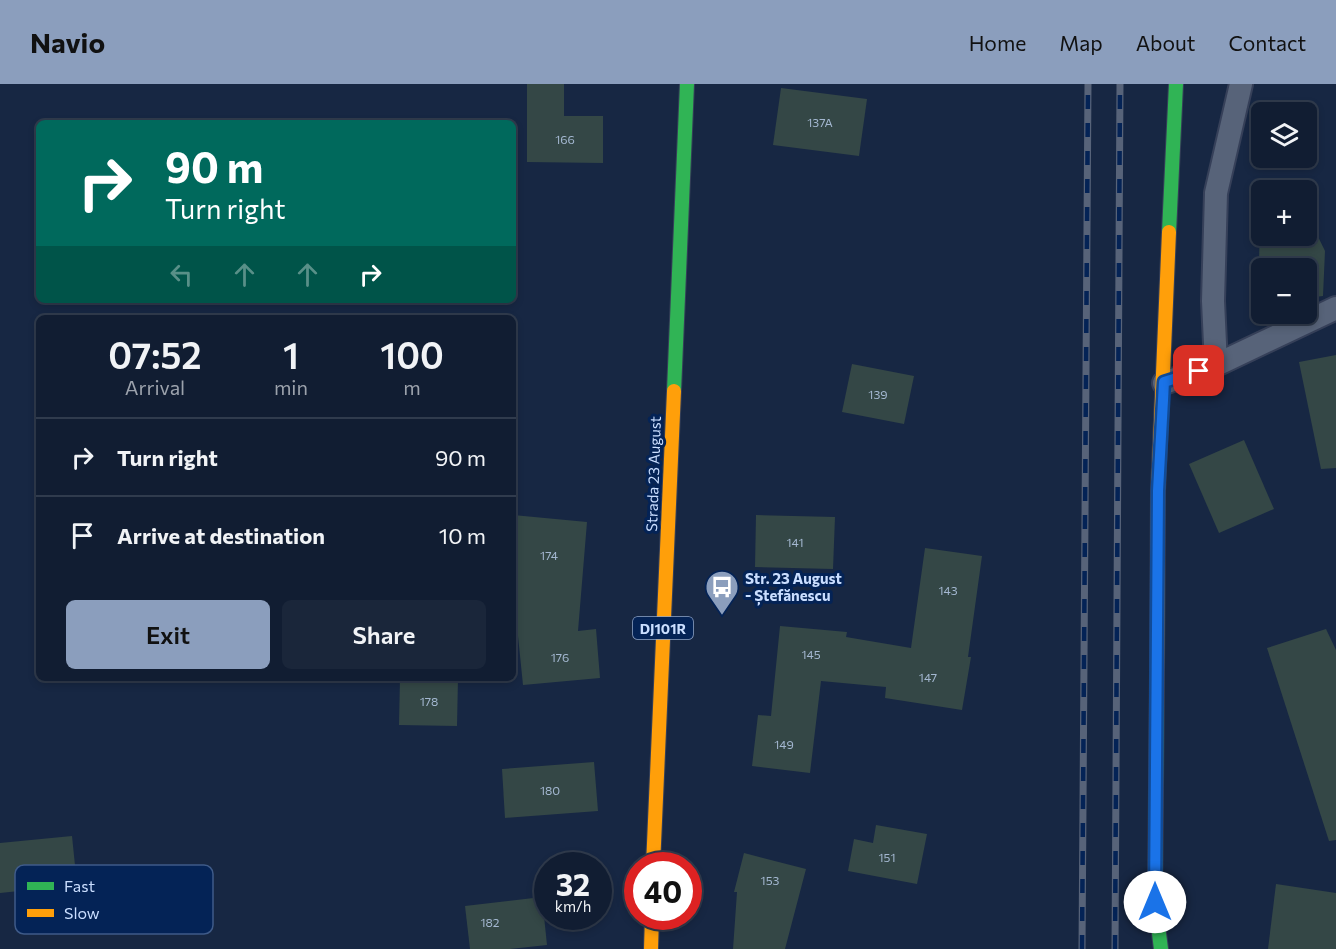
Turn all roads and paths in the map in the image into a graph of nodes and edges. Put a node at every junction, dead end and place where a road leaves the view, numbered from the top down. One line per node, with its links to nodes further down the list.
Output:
1 (687, 84): 7 (street, Strada 23 August / DJ101R)
2 (1176, 84): 6 (street)
3 (1241, 84): 5 (lane)
4 (1336, 308): 5 (lane)
5 (1216, 365): 6 (lane)
6 (1164, 382): 10 (street)
7 (654, 852)
8 (652, 930): 9 (street)
9 (651, 949)
10 (1161, 949)

